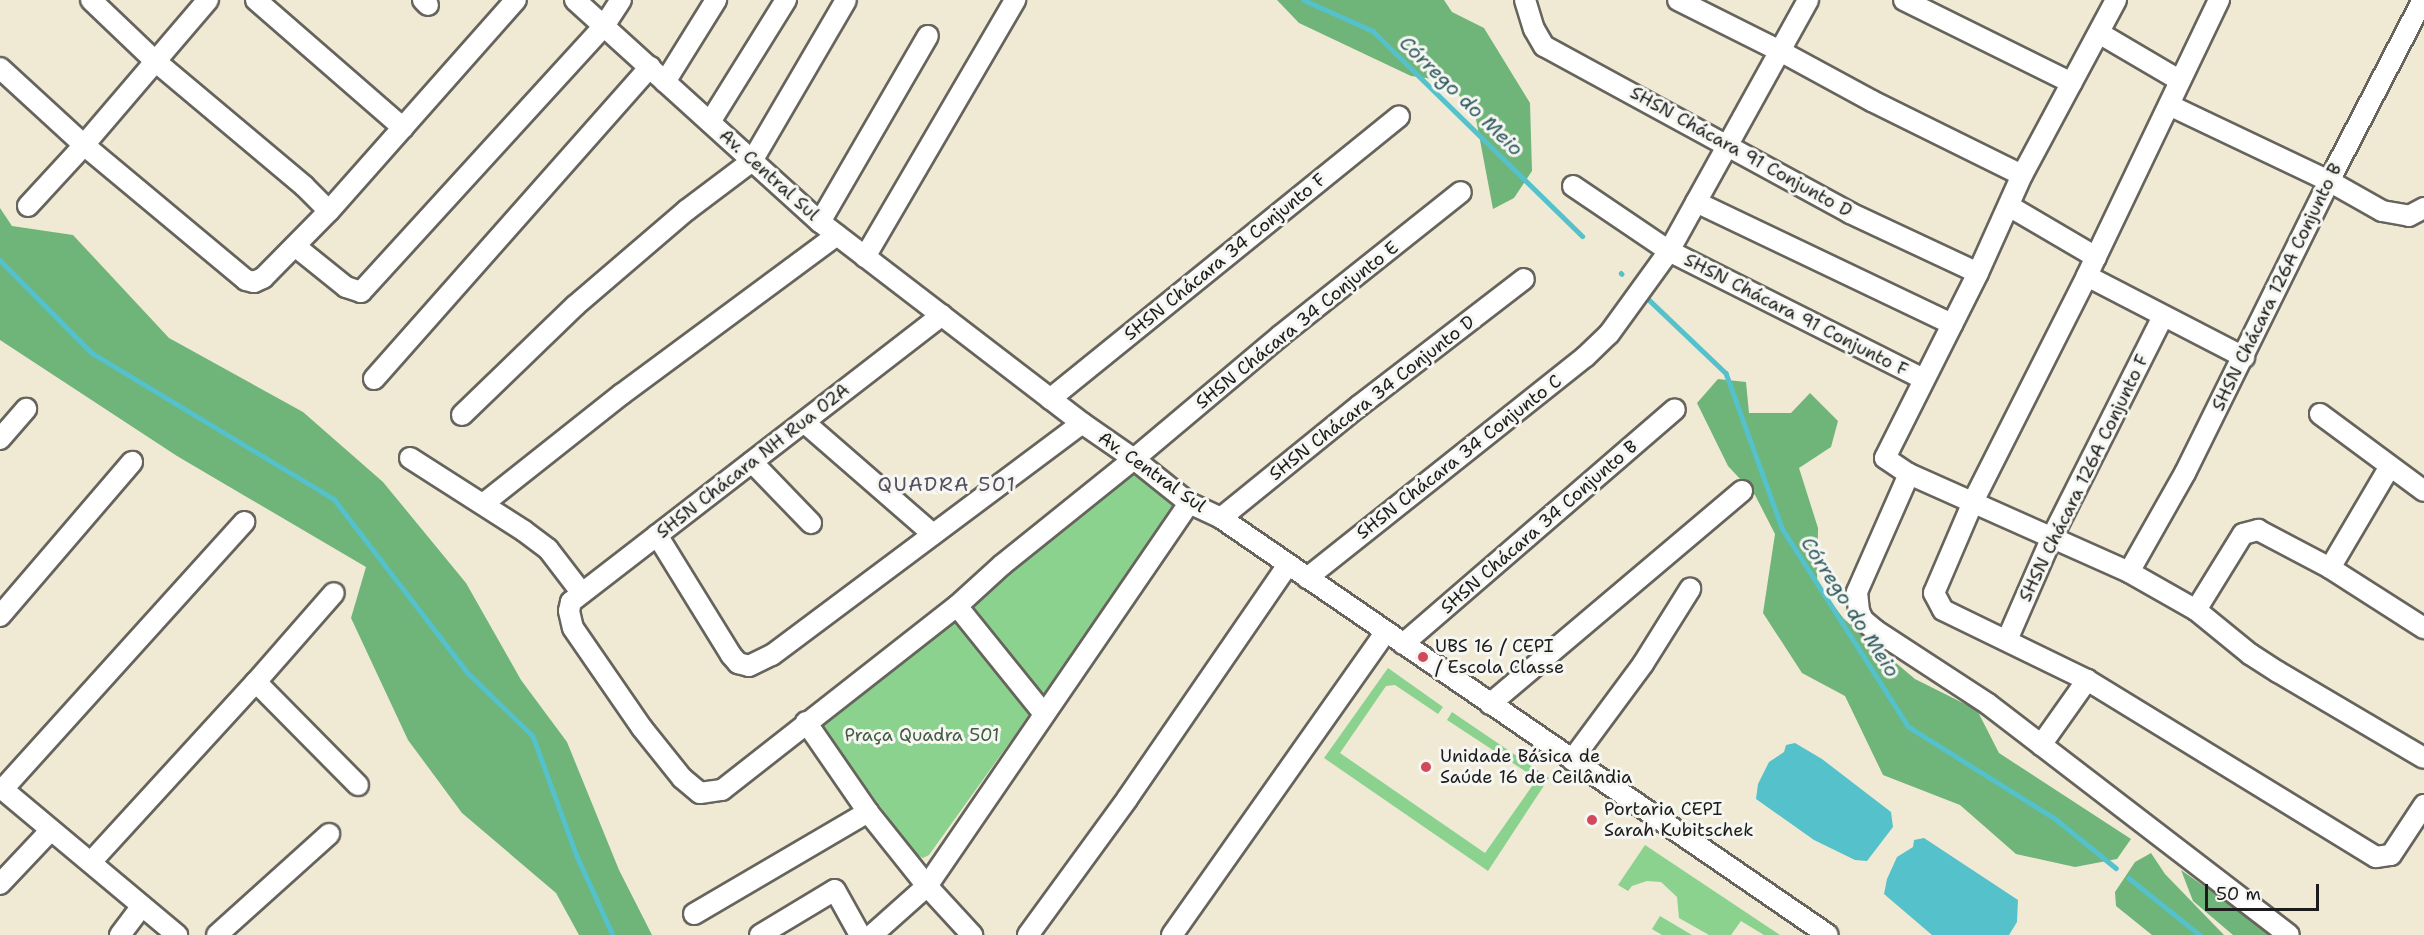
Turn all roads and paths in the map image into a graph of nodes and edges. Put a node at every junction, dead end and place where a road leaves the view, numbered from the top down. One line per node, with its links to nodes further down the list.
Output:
1 (91, 0): 22 (street)
2 (208, 0): 22 (street)
3 (256, 0): 31 (street)
4 (516, 0): 31 (street)
5 (575, 0): 18 (street, Av. Central Sul)
6 (621, 0): 18 (street)
7 (716, 0): 26 (street)
8 (786, 0): 30 (street)
9 (846, 0): 34 (street)
10 (1015, 0): 49 (street)
11 (1678, 0): 21 (street)
12 (1808, 0): 21 (street, SHSN Chácara 34 Conjunto C)
13 (1904, 0): 27 (street)
14 (2116, 0): 19 (street)
15 (2219, 0): 25 (street)
16 (2422, 0): 36 (street, SHSN Chácara 126A Conjunto B)
17 (1526, 4): 33 (street, SHSN Chácara 91 Conjunto D)
18 (604, 26): 24 (street, Av. Central Sul); 46 (street)
19 (2099, 33): 25 (street); 27 (street)
20 (928, 36): 44 (street)
21 (1780, 51): 33 (street, SHSN Chácara 34 Conjunto C); 35 (street)
22 (154, 60): 32 (street); 43 (street)
23 (0, 68): 32 (street)
24 (650, 68): 26 (street, Av. Central Sul); 57 (street)
25 (2179, 80): 28 (street)
26 (665, 82): 30 (street, Av. Central Sul)
27 (2072, 83): 35 (street)
28 (2169, 105): 36 (street); 48 (street)
29 (1399, 116): 59 (street, SHSN Chácara 34 Conjunto F)
30 (710, 122): 34 (street, Av. Central Sul)
31 (402, 129): 43 (street)
32 (84, 145): 40 (street); 46 (street)
33 (1728, 145): 39 (street, SHSN Chácara 34 Conjunto C); 50 (street, SHSN Chácara 91 Conjunto D)
34 (752, 161): 44 (street, Av. Central Sul); 63 (street)
35 (2022, 175): 41 (street)
36 (2329, 181): 42 (street); 56 (street, SHSN Chácara 126A Conjunto B)
37 (1573, 186): 47 (street, SHSN Chácara 91 Conjunto F)
38 (1461, 192): 68 (street, SHSN Chácara 34 Conjunto E)
39 (1696, 202): 47 (street, SHSN Chácara 34 Conjunto C); 55 (street)
40 (28, 206)
41 (2009, 206): 48 (street); 50 (street)
42 (2424, 208)
43 (329, 211): 46 (street)
44 (820, 222): 45 (street, Av. Central Sul)
45 (837, 236): 49 (street, Av. Central Sul); 77 (street)
46 (295, 246)
47 (1669, 251): 58 (street, SHSN Chácara 91 Conjunto F); 87 (street, SHSN Chácara 34 Conjunto C)
48 (2096, 256): 51 (street)
49 (865, 257): 53 (street, Av. Central Sul)
50 (1978, 273): 55 (street)
51 (2087, 276): 54 (street); 75 (street)
52 (1524, 279): 78 (street, SHSN Chácara 34 Conjunto D)
53 (942, 315): 59 (street, Av. Central Sul); 64 (street, SHSN Chácara NH Rua 02A)
54 (2163, 316): 56 (street); 83 (street, SHSN Chácara 126A Conjunto F)
55 (1952, 324): 58 (street)
56 (2244, 357): 86 (street, SHSN Chácara 126A Conjunto B)
57 (374, 379)
58 (1923, 379): 72 (street)
59 (1050, 399): 65 (street, Av. Central Sul)
60 (26, 409): 66 (street)
61 (1675, 409): 98 (street, SHSN Chácara 34 Conjunto B)
62 (2320, 414): 71 (street)
63 (462, 415)
64 (804, 422): 70 (street, SHSN Chácara NH Rua 02A); 81 (street)
65 (1082, 423): 68 (street, Av. Central Sul); 81 (street)
66 (0, 439)
67 (410, 458): 77 (street)
68 (1134, 459): 76 (street, Av. Central Sul); 91 (street, SHSN Chácara 34 Conjunto E)
69 (132, 462): 94 (street)
70 (752, 462): 80 (street); 82 (street, SHSN Chácara NH Rua 02A)
71 (2389, 468): 74 (street); 85 (street)
72 (1910, 474): 75 (street); 104 (street)
73 (1742, 491): 101 (street)
74 (2424, 491)
75 (1973, 502): 83 (street); 97 (street)
76 (1189, 503): 78 (street, Av. Central Sul); 102 (street)
77 (483, 504): 89 (street)
78 (1221, 519): 84 (street, Av. Central Sul)
79 (244, 522): 108 (street)
80 (811, 523)
81 (933, 534): 82 (street)
82 (657, 535): 89 (street, SHSN Chácara NH Rua 02A)
83 (2052, 537): 86 (street); 97 (street, SHSN Chácara 126A Conjunto F)
84 (1288, 565): 87 (street, Av. Central Sul); 125 (street)
85 (2330, 568): 92 (street); 95 (street)
86 (2129, 572): 92 (street)
87 (1307, 578): 96 (street, Av. Central Sul)
88 (1690, 589): 106 (street)
89 (581, 592): 93 (street, SHSN Chácara NH Rua 02A)
90 (334, 593): 100 (street)
91 (957, 606): 102 (street); 103 (street, SHSN Chácara 34 Conjunto E)
92 (2196, 610): 105 (street)
93 (569, 611): 103 (street, SHSN Chácara 34 Conjunto E)
94 (0, 616)
95 (2424, 628)
96 (1386, 632): 98 (street, Av. Central Sul); 126 (street)
97 (2007, 640): 99 (street)
98 (1403, 644): 101 (street, Av. Central Sul)
99 (2088, 680): 104 (street); 109 (street)
100 (256, 682): 107 (street); 113 (street)
101 (1490, 704): 106 (street, Av. Central Sul)
102 (1044, 714): 115 (street)
103 (806, 722): 110 (street)
104 (2041, 745): 128 (street)
105 (2424, 758)
106 (1572, 760): 127 (street, Av. Central Sul)
107 (358, 785)
108 (2, 788): 111 (street)
109 (2424, 805)
110 (868, 812): 115 (street); 117 (street)
111 (51, 830): 113 (street); 114 (street)
112 (329, 834): 120 (street)
113 (91, 862): 116 (street)
114 (0, 884)
115 (927, 886): 123 (street); 124 (street)
116 (141, 907): 118 (street); 119 (street)
117 (694, 914)
118 (120, 935)
119 (177, 935)
120 (217, 935)
121 (760, 935): 122 (street)
122 (860, 935)
123 (872, 935)
124 (972, 935)
125 (1028, 935)
126 (1172, 935)
127 (1828, 935)
128 (2289, 935)

